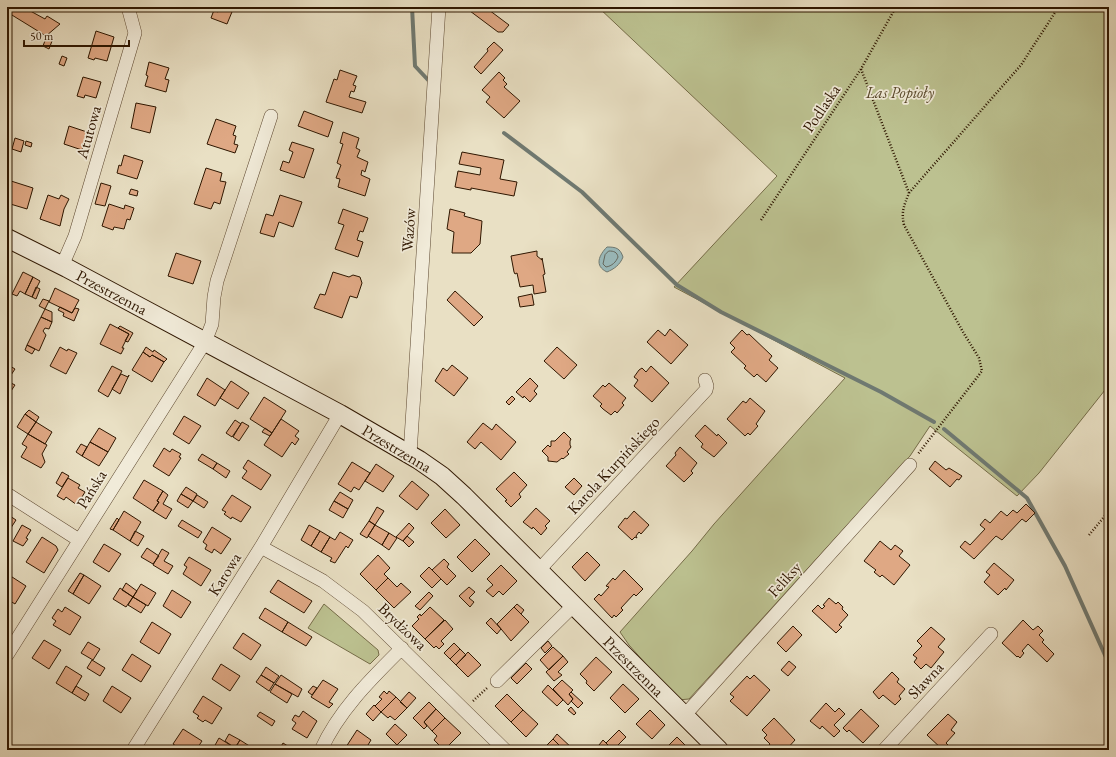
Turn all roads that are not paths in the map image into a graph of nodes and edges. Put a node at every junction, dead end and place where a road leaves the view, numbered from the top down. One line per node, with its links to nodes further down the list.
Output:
1 (128, 7): 5 (street, Atutowa)
2 (439, 7): 9 (street, Wazów)
3 (272, 116): 6 (street, Pańska)
4 (7, 238): 5 (street, Przestrzenna)
5 (62, 266): 6 (street, Przestrzenna)
6 (205, 342): 8 (street, Przestrzenna); 12 (street, Pańska)
7 (705, 380): 14 (street, Karola Kurpińskiego)
8 (340, 414): 9 (street, Przestrzenna); 13 (street, Karowa)
9 (410, 454): 14 (street, Przestrzenna)
10 (910, 465): 20 (street, Feliksy)
11 (7, 494): 12 (street)
12 (79, 540): 18 (street, Pańska)
13 (261, 547): 17 (street, Brydżowa); 21 (street, Karowa)
14 (538, 571): 15 (street, Przestrzenna)
15 (573, 606): 19 (street); 20 (street, Przestrzenna)
16 (991, 634): 25 (street, Sławna)
17 (402, 648): 22 (street); 23 (street, Brydżowa)
18 (7, 656)
19 (497, 681)
20 (684, 716): 24 (street, Przestrzenna)
21 (133, 750)
22 (321, 750)
23 (505, 750)
24 (718, 750)
25 (884, 750)

